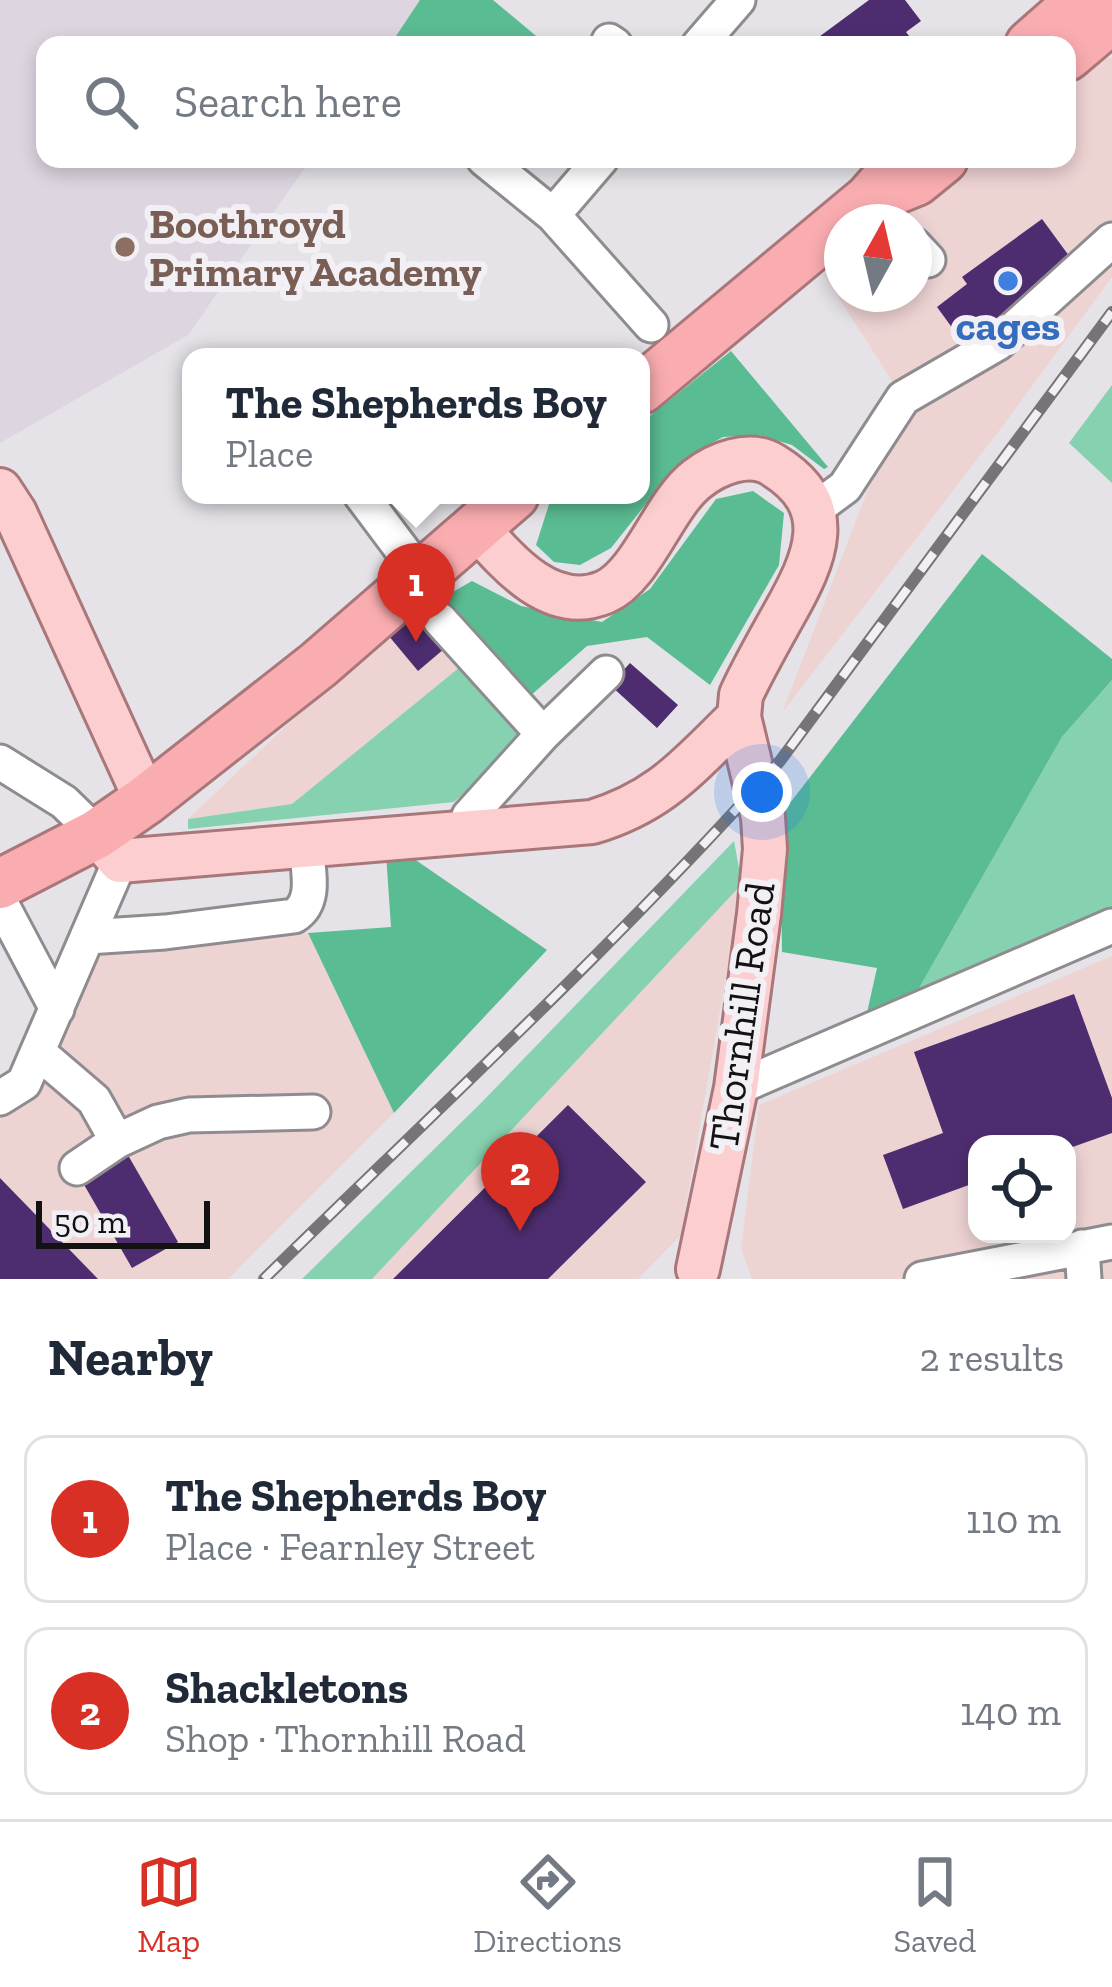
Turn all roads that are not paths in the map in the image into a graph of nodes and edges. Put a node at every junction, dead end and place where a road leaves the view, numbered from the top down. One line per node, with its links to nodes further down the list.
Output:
1 (738, 0): 4 (street)
2 (1081, 0): 5 (highway)
3 (1112, 18): 6 (highway)
4 (707, 36)
5 (1040, 36)
6 (1076, 48)
7 (495, 168): 13 (street)
8 (593, 168): 13 (street)
9 (900, 168): 11 (highway)
10 (932, 168): 12 (highway)
11 (883, 204)
12 (888, 204)
13 (554, 214): 16 (street)
14 (1112, 241): 21 (street)
15 (824, 253): 17 (highway)
16 (651, 325)
17 (650, 382)
18 (0, 490): 29 (main road)
19 (368, 504): 23 (street)
20 (503, 504): 22 (highway)
21 (814, 510): 22 (main road); 26 (main road)
22 (476, 526): 23 (highway)
23 (421, 575): 29 (highway)
24 (440, 620): 27 (street)
25 (606, 673): 27 (street)
26 (739, 717): 30 (main road); 38 (main road, Thornhill Road)
27 (543, 734): 30 (street)
28 (0, 762): 32 (street)
29 (146, 800): 32 (highway)
30 (471, 832): 31 (main road)
31 (306, 846): 32 (main road); 35 (street)
32 (108, 848): 33 (highway); 35 (street)
33 (1, 900): 36 (street)
34 (1112, 926): 38 (street)
35 (87, 937): 36 (street)
36 (57, 1009): 37 (street)
37 (38, 1052): 39 (street); 41 (street)
38 (736, 1088): 44 (main road, Thornhill Road)
39 (0, 1098)
40 (313, 1112): 41 (street)
41 (117, 1141): 42 (street)
42 (77, 1168)
43 (1093, 1256): 45 (street)
44 (699, 1276)
45 (922, 1279)

